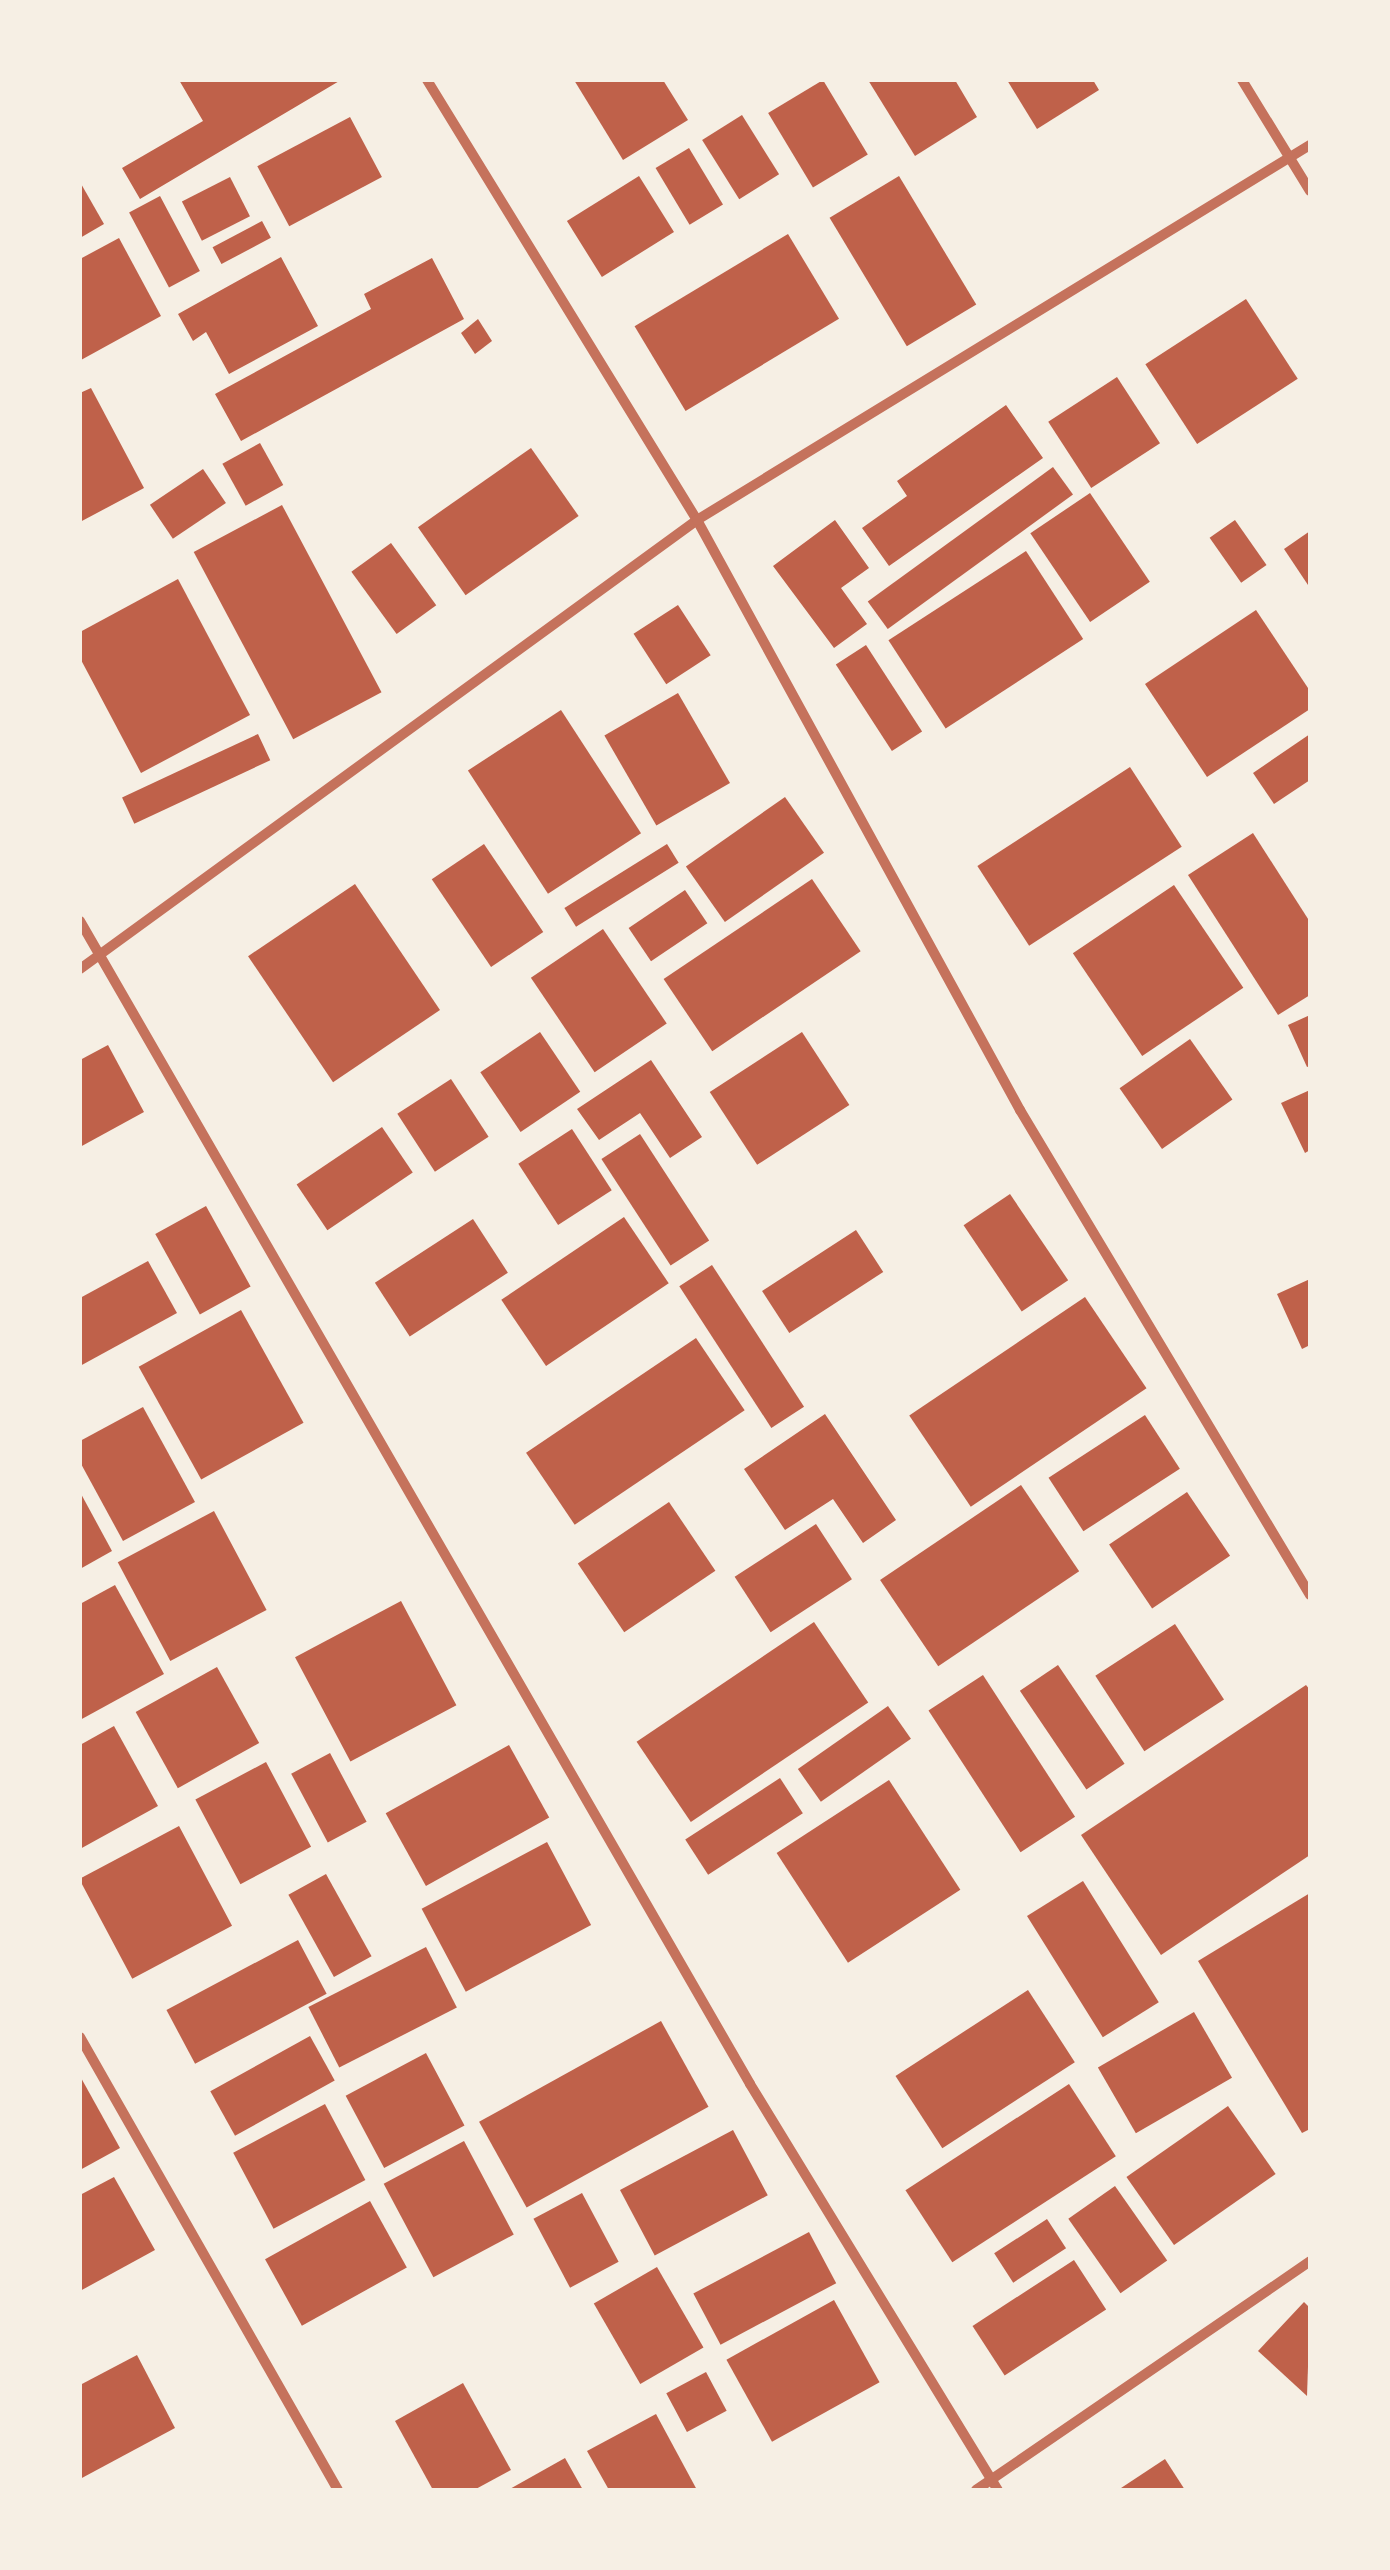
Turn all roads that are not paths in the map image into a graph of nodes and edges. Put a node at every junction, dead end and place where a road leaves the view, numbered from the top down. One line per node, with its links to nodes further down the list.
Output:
1 (426, 80): 6 (street)
2 (1242, 80): 4 (street)
3 (1310, 145): 4 (street)
4 (1290, 159): 5 (street); 6 (street)
5 (1310, 191)
6 (697, 520): 8 (street); 10 (street)
7 (80, 921): 8 (street)
8 (100, 956): 9 (street); 13 (street)
9 (80, 970)
10 (1310, 1595)
11 (80, 2036): 14 (street)
12 (1310, 2261): 13 (street)
13 (995, 2485): 15 (street)
14 (338, 2490)
15 (976, 2490)

